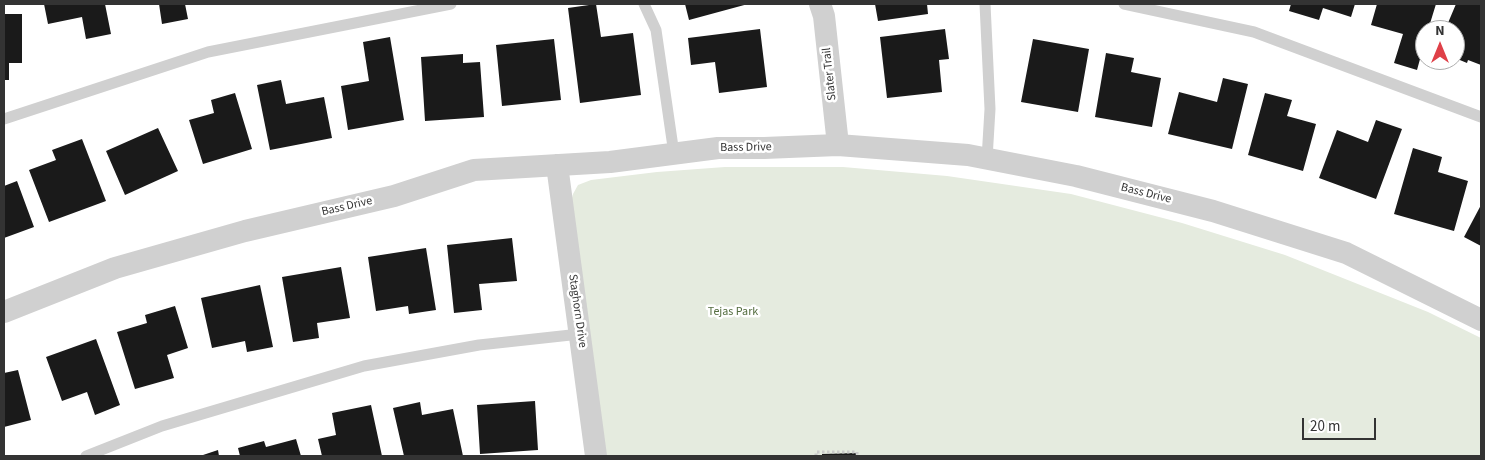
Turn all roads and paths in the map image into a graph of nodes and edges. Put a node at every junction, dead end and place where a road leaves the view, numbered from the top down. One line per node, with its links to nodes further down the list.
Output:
1 (451, 4): 7 (lane)
2 (644, 4): 9 (lane)
3 (820, 4): 8 (street, Slater Trail)
4 (985, 4): 10 (lane)
5 (1124, 4): 6 (lane)
6 (1481, 117)
7 (4, 119)
8 (838, 145): 9 (street, Bass Drive); 10 (street, Bass Drive)
9 (674, 154): 11 (street, Bass Drive)
10 (987, 159): 13 (street, Bass Drive)
11 (557, 165): 12 (street, Bass Drive); 14 (street, Staghorn Drive)
12 (4, 312)
13 (1481, 320)
14 (580, 334): 15 (lane); 16 (street, Staghorn Drive)
15 (86, 456)
16 (596, 456)
17 (816, 456): 18 (path)
18 (857, 456)

